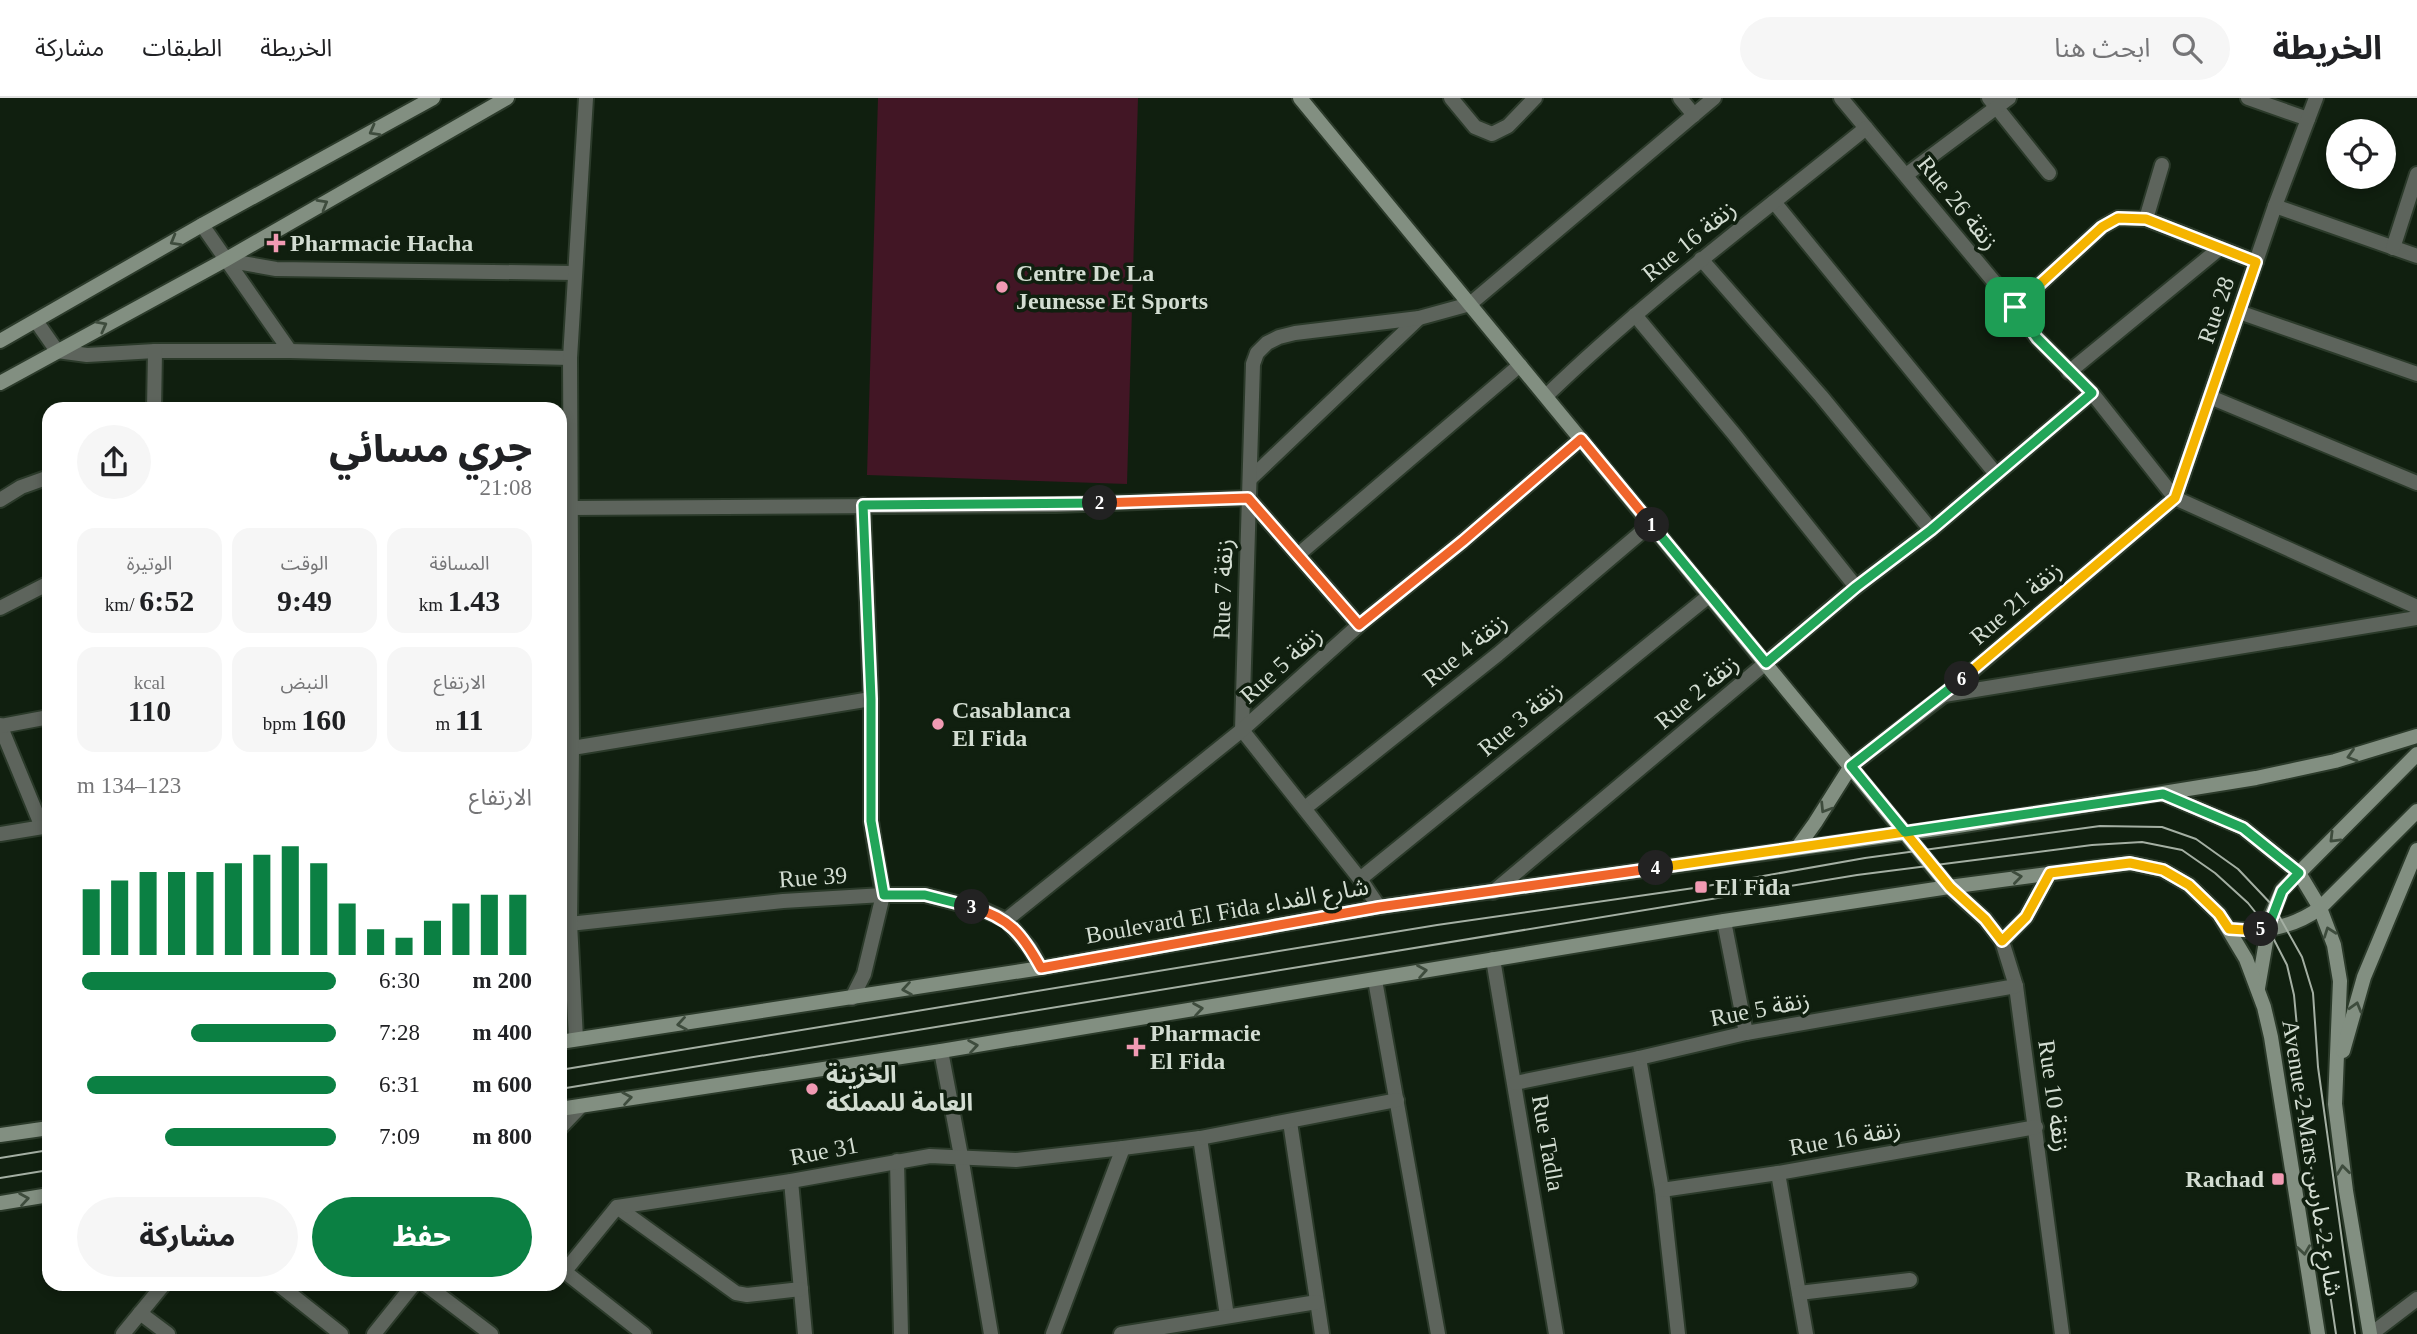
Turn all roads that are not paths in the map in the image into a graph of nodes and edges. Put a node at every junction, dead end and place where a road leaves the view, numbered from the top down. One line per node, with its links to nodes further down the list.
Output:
1 (433, 98): 23 (main road, one-way to 23)
2 (507, 98): 28 (main road, one-way to 2)
3 (586, 98): 30 (street)
4 (1300, 98): 31 (main road)
5 (1451, 98): 6 (street)
6 (1535, 98)
7 (1680, 98): 13 (street)
8 (1714, 98): 13 (street)
9 (1841, 98): 15 (street, Rue 26 زنقة)
10 (2248, 98): 14 (street)
11 (2316, 98): 14 (street, Rue 28)
12 (1998, 101): 17 (street); 19 (street)
13 (1694, 115): 31 (street)
14 (2308, 119): 21 (street, Rue 28)
15 (1866, 128): 19 (street, Rue 26 زنقة); 20 (street, Rue 16 زنقة)
16 (2162, 165): 22 (street)
17 (2049, 173)
18 (2417, 174): 25 (street)
19 (1906, 175): 32 (street, Rue 26 زنقة)
20 (1774, 202): 27 (street, Rue 16 زنقة); 52 (street)
21 (2275, 206): 25 (street); 29 (street, Rue 28)
22 (2146, 219): 24 (street); 32 (street)
23 (202, 225): 28 (street); 36 (main road, one-way to 36)
24 (2220, 248): 29 (street); 43 (street)
25 (2393, 248): 26 (street)
26 (2417, 257)
27 (1701, 259): 34 (street, Rue 16 زنقة); 63 (street)
28 (225, 260): 30 (street); 38 (main road, one-way to 28); 40 (street)
29 (2256, 262): 33 (street, Rue 28)
30 (575, 273): 41 (street)
31 (1470, 304): 35 (street); 42 (main road)
32 (2015, 307): 43 (street, Rue 26 زنقة)
33 (2239, 312): 44 (street); 48 (street, Rue 28)
34 (1635, 315): 47 (street, Rue 16 زنقة); 66 (street)
35 (1419, 318): 53 (street); 53 (street, Rue 7 زنقة)
36 (36, 321): 37 (main road); 38 (street)
37 (0, 341)
38 (57, 351): 39 (street); 45 (main road)
39 (155, 351): 40 (street); 49 (street)
40 (290, 351): 41 (street)
41 (570, 358): 51 (street)
42 (1520, 365): 47 (main road); 64 (street)
43 (2069, 372): 46 (street, Rue 26 زنقة)
44 (2417, 374)
45 (0, 383)
46 (2092, 393): 52 (street, Rue 2 زنقة); 58 (street, Rue 26 زنقة)
47 (1546, 396): 50 (main road)
48 (2210, 397): 56 (street); 58 (street, Rue 28)
49 (154, 402)
50 (1581, 439): 62 (main road); 71 (street, Rue 5 زنقة)
51 (567, 447)
52 (1996, 474): 63 (street, Rue 2 زنقة)
53 (1250, 479): 57 (street, Rue 7 زنقة)
54 (42, 480): 59 (street)
55 (567, 483): 61 (street)
56 (2417, 483)
57 (1248, 498): 60 (street); 64 (street); 78 (street, Rue 7 زنقة)
58 (2175, 498): 68 (street); 73 (street, Rue 21 زنقة)
59 (0, 499)
60 (863, 505): 61 (street); 74 (street)
61 (571, 508): 75 (street)
62 (1651, 524): 67 (main road); 84 (street, Rue 4 زنقة)
63 (1931, 530): 66 (street, Rue 2 زنقة)
64 (1299, 554): 71 (street)
65 (42, 587): 69 (street)
66 (1856, 587): 72 (street, Rue 2 زنقة)
67 (1710, 595): 72 (main road); 94 (street, Rue 3 زنقة)
68 (2417, 607)
69 (0, 608)
70 (2417, 618): 73 (street)
71 (1359, 625): 78 (street, Rue 5 زنقة)
72 (1766, 663): 82 (main road); 96 (street, Rue 2 زنقة)
73 (1944, 695): 82 (street, Rue 21 زنقة)
74 (871, 699): 80 (street); 97 (street)
75 (567, 701)
76 (42, 718): 77 (street)
77 (0, 725): 86 (street)
78 (1242, 730): 84 (street); 100 (street, Rue 5 زنقة)
79 (2417, 736): 83 (main road, Boulevard El Fida شارع الفداء, one-way to 83)
80 (567, 749)
81 (2417, 754): 93 (main road, one-way to 93)
82 (1851, 766): 88 (main road); 90 (main road, one-way to 90)
83 (2163, 794): 88 (main road, Boulevard El Fida شارع الفداء); 93 (main road)
84 (1305, 808): 94 (street)
85 (2417, 811): 99 (main road)
86 (42, 819)
87 (42, 827): 89 (street)
88 (1905, 832): 90 (main road, Boulevard El Fida شارع الفداء); 95 (main road)
89 (0, 834)
90 (1797, 848): 96 (main road, Boulevard El Fida شارع الفداء)
91 (2417, 850): 118 (main road, one-way to 91)
92 (2050, 873): 95 (main road, one-way to 92); 104 (main road); 105 (main road)
93 (2299, 873): 99 (main road); 103 (main road)
94 (1360, 879): 98 (street)
95 (1950, 887): 101 (main road); 105 (street, Rue 10 زنقة)
96 (1493, 892): 98 (main road, Boulevard El Fida شارع الفداء)
97 (884, 895): 100 (street, Rue 39); 102 (street, Rue 39); 112 (street)
98 (1379, 907): 108 (main road, Boulevard El Fida شارع الفداء)
99 (2320, 908): 103 (main road); 118 (main road, one-way to 99)
100 (1006, 920): 108 (street, Rue 39)
101 (1724, 921): 107 (main road); 113 (street)
102 (567, 924)
103 (2268, 928): 104 (main road); 111 (main road)
104 (2229, 929): 111 (main road)
105 (2002, 941): 110 (street, Rue 10 زنقة)
106 (567, 945): 114 (street)
107 (1493, 959): 109 (main road, one-way to 107); 119 (street, Rue Tadla)
108 (1041, 968): 112 (main road, Boulevard El Fida شارع الفداء, one-way to 112)
109 (1375, 980): 116 (main road, one-way to 109); 120 (street)
110 (2015, 986): 113 (street, Rue 5 زنقة); 125 (street, Rue 10 زنقة)
111 (2258, 990): 168 (main road, Avenue 2 Mars شارع 2 مارس, one-way to 168)
112 (852, 998): 114 (main road, Boulevard El Fida شارع الفداء, one-way to 114)
113 (1746, 1033): 117 (street, Rue 5 زنقة)
114 (576, 1040): 115 (main road, Boulevard El Fida شارع الفداء)
115 (567, 1041)
116 (941, 1051): 121 (main road, one-way to 116); 130 (street)
117 (1639, 1058): 119 (street, Rue 5 زنقة); 134 (street)
118 (2337, 1072): 169 (main road, Avenue 2 Mars شارع 2 مارس, one-way to 118)
119 (1515, 1083): 164 (street, Rue Tadla)
120 (1397, 1100): 124 (street, Rue 31); 163 (street)
121 (581, 1106): 122 (main road); 123 (street)
122 (567, 1108)
123 (567, 1121)
124 (1290, 1122): 128 (street, Rue 31); 148 (street)
125 (2036, 1127): 132 (street, Rue 16 زنقة); 167 (street, Rue 10 زنقة)
126 (42, 1129): 127 (main road)
127 (0, 1135)
128 (1200, 1138): 129 (street, Rue 31); 150 (street)
129 (1123, 1148): 130 (street, Rue 31); 160 (street)
130 (961, 1156): 131 (street, Rue 31); 159 (street)
131 (897, 1161): 133 (street, Rue 31); 158 (street)
132 (1778, 1173): 134 (street, Rue 16 زنقة); 146 (street)
133 (791, 1181): 137 (street, Rue 31); 141 (street)
134 (1662, 1190): 165 (street)
135 (42, 1196): 136 (main road, one-way to 135)
136 (0, 1203)
137 (617, 1207): 138 (street); 141 (street)
138 (567, 1264)
139 (567, 1274): 156 (street)
140 (1910, 1280): 146 (street)
141 (801, 1289): 157 (street)
142 (158, 1291): 149 (street)
143 (287, 1291): 153 (street)
144 (408, 1291): 154 (street)
145 (434, 1291): 155 (street)
146 (1799, 1293): 166 (street)
147 (2417, 1299): 169 (street)
148 (1317, 1302): 150 (street); 162 (street)
149 (140, 1313): 151 (street); 152 (street)
150 (1227, 1315): 161 (street)
151 (122, 1334)
152 (168, 1334)
153 (341, 1334)
154 (374, 1334)
155 (491, 1334)
156 (644, 1334)
157 (805, 1334)
158 (901, 1334)
159 (990, 1334)
160 (1053, 1334)
161 (1121, 1334)
162 (1322, 1334)
163 (1438, 1334)
164 (1556, 1334)
165 (1678, 1334)
166 (1806, 1334)
167 (2062, 1334)
168 (2318, 1334)
169 (2371, 1334)

